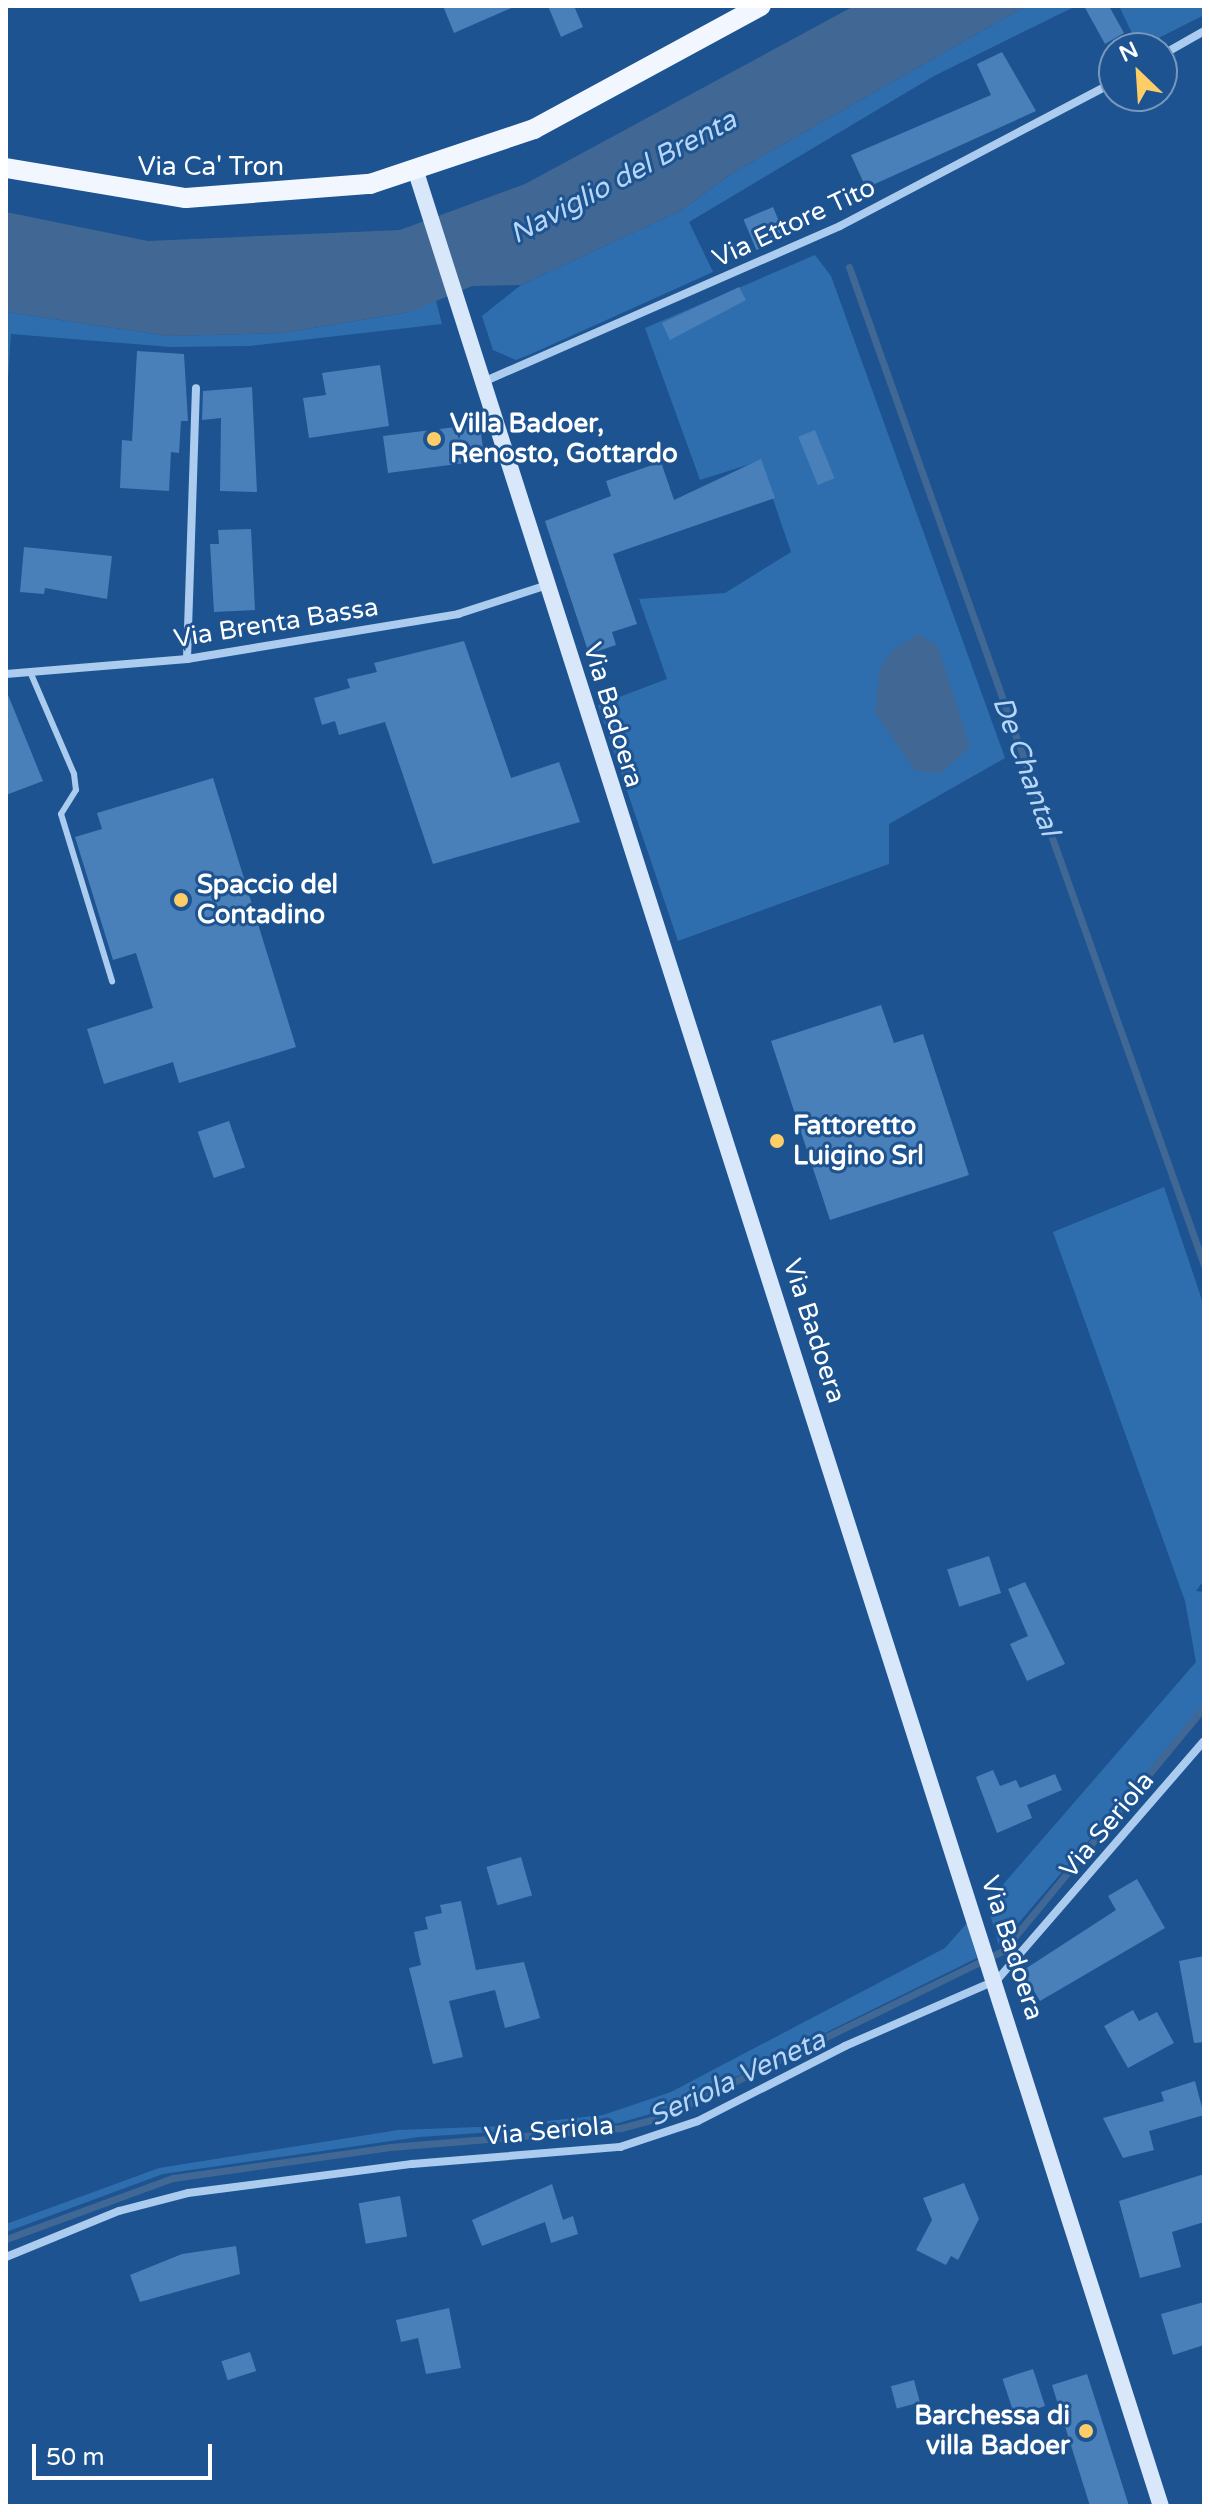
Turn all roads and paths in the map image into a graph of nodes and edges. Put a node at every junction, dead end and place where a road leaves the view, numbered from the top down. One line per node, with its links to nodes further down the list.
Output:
1 (761, 6): 6 (main road, Via Ca' Tron)
2 (1204, 31): 3 (street)
3 (1178, 46)
4 (1098, 90): 7 (street, Via Ettore Tito)
5 (6, 168): 6 (main road, Via Ca' Tron)
6 (416, 172): 7 (main road, Via Badoera)
7 (483, 382): 9 (main road, Via Badoera)
8 (196, 388): 10 (street)
9 (547, 585): 10 (street, Via Brenta Bassa); 15 (main road, Via Badoera)
10 (187, 659): 12 (street, Via Brenta Bassa)
11 (6, 674): 12 (street, Via Brenta Bassa)
12 (31, 674): 13 (lane)
13 (112, 981)
14 (1204, 1741): 15 (street, Via Seriola)
15 (996, 1974): 16 (street, Via Seriola); 17 (main road, Via Badoera)
16 (6, 2257)
17 (1161, 2506)

